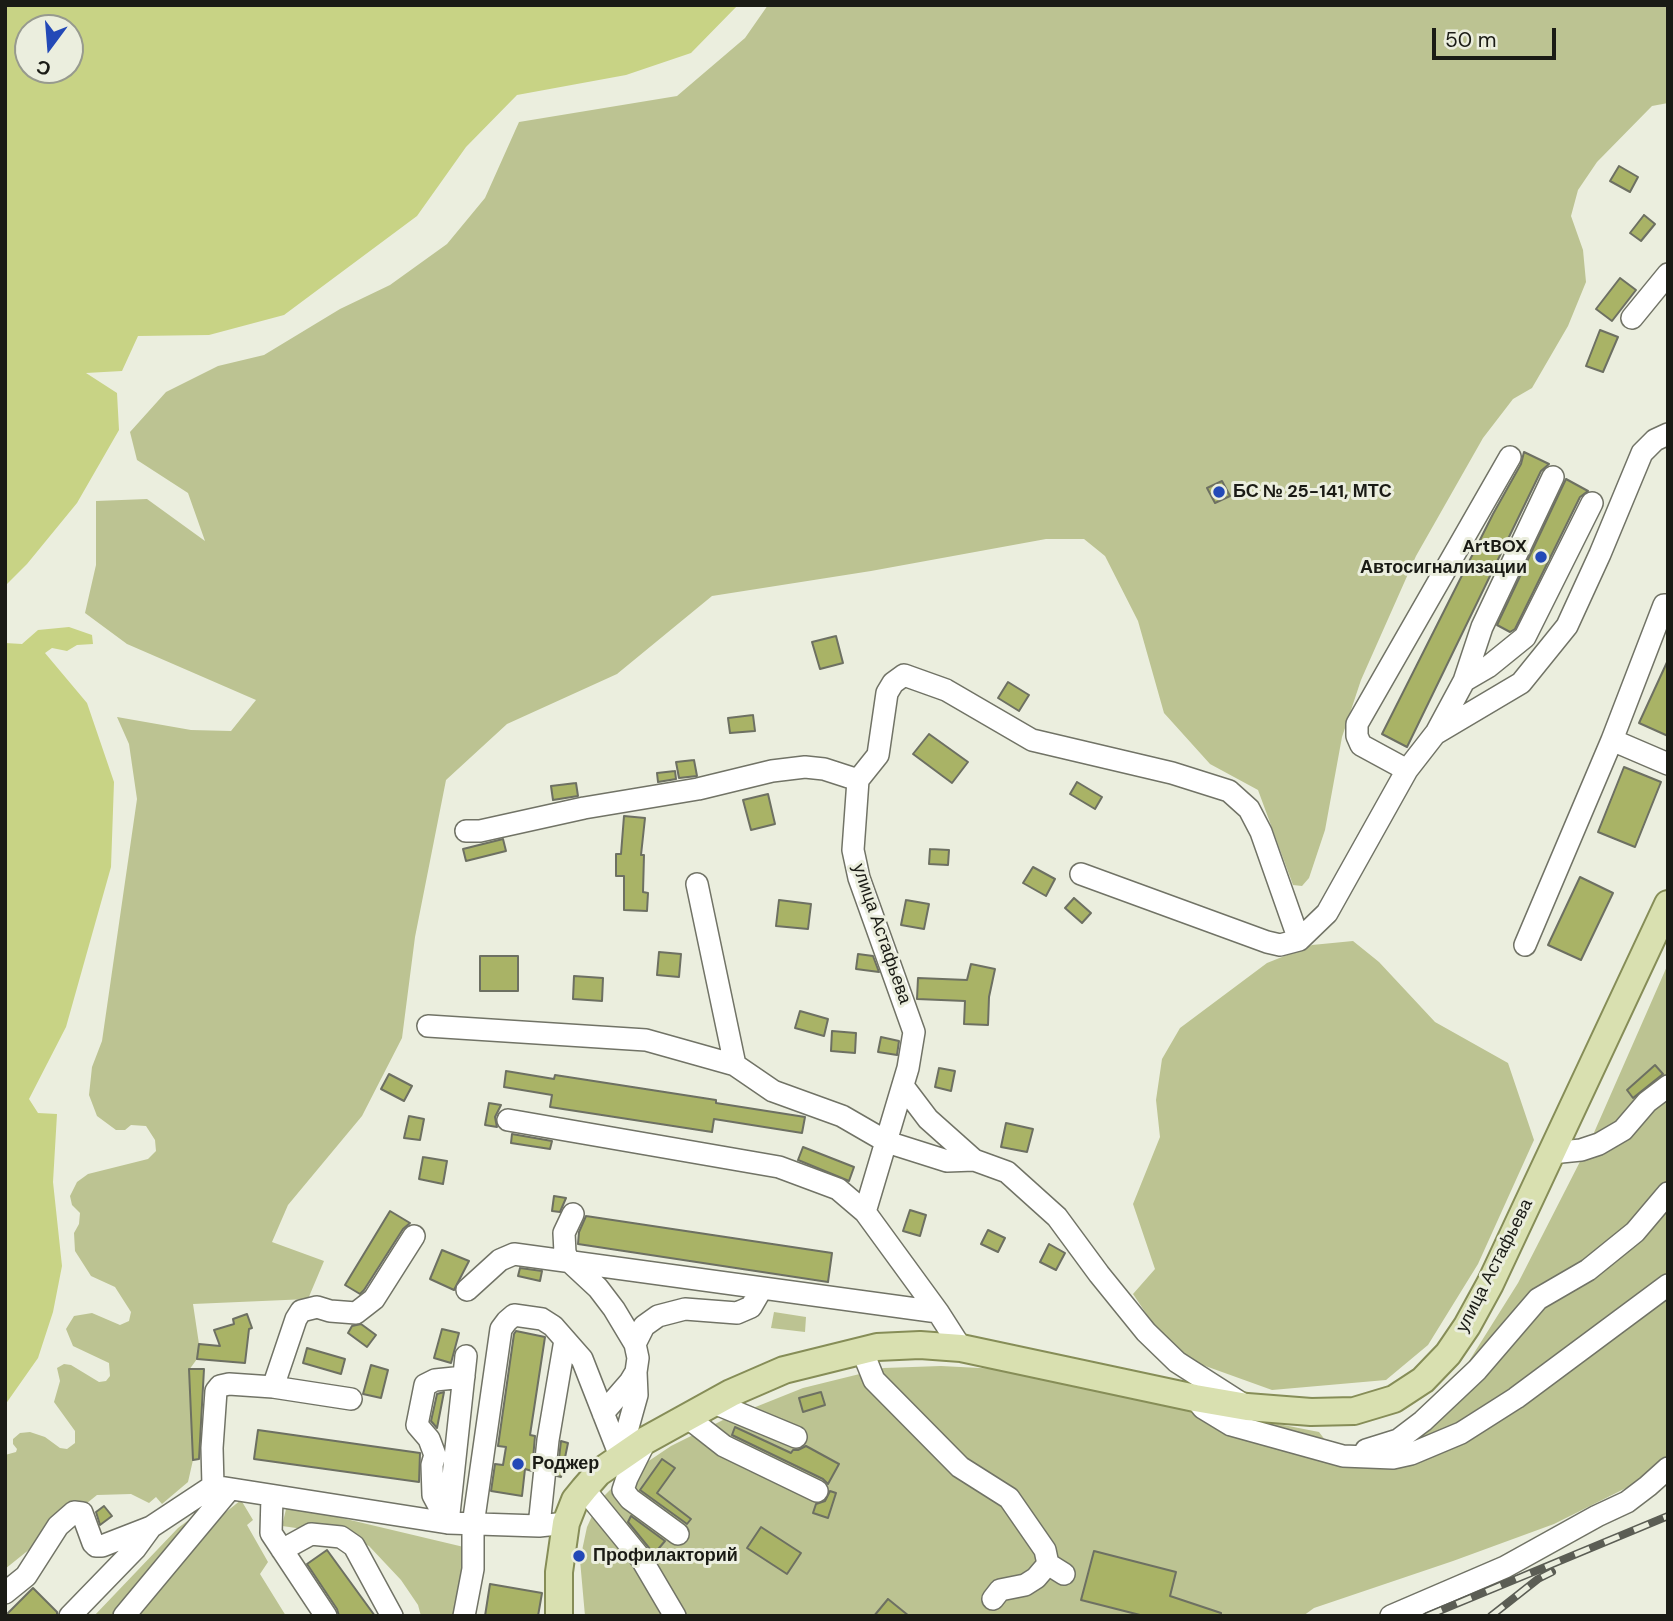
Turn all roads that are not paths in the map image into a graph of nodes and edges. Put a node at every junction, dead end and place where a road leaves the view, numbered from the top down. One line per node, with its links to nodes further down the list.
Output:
1 (1668, 274): 2 (street)
2 (1632, 318)
3 (1668, 434): 9 (street)
4 (1510, 457): 12 (street)
5 (1553, 477): 8 (street)
6 (1592, 503): 8 (street)
7 (1668, 605): 10 (street)
8 (1464, 681): 9 (street)
9 (1435, 734): 12 (street)
10 (1612, 740): 11 (street); 19 (street)
11 (1668, 764)
12 (1407, 770): 18 (street)
13 (858, 780): 14 (street); 18 (street); 22 (street, улица Астафьева)
14 (466, 831)
15 (1081, 874): 18 (street)
16 (697, 884): 21 (street)
17 (1668, 904): 26 (main road, улица Астафьева)
18 (1298, 940)
19 (1525, 945)
20 (428, 1026): 21 (street)
21 (735, 1065): 25 (street)
22 (903, 1086): 25 (street, улица Астафьева); 27 (street)
23 (1668, 1086): 26 (street)
24 (508, 1120): 29 (street)
25 (887, 1142): 27 (street); 29 (street, улица Астафьева)
26 (1551, 1153): 46 (main road, улица Астафьева)
27 (974, 1160): 46 (street)
28 (1668, 1193): 52 (street)
29 (866, 1212): 36 (street)
30 (573, 1214): 32 (street)
31 (414, 1236): 42 (street)
32 (570, 1262): 34 (street); 35 (street); 38 (street)
33 (1668, 1286): 52 (street)
34 (762, 1288): 36 (street); 38 (street)
35 (467, 1290)
36 (938, 1312): 39 (street)
37 (565, 1340): 47 (street); 60 (street); 61 (street)
38 (635, 1344): 41 (street)
39 (961, 1348): 40 (main road, улица Астафьева); 44 (main road, улица Астафьева)
40 (862, 1350): 45 (main road, улица Астафьева); 66 (street)
41 (636, 1372): 47 (street); 51 (street)
42 (273, 1387): 43 (street); 54 (street)
43 (351, 1398)
44 (1195, 1398): 46 (main road, улица Астафьева); 52 (street)
45 (714, 1403): 48 (main road, улица Астафьева); 49 (street)
46 (1247, 1407)
47 (603, 1413): 51 (street)
48 (687, 1417): 50 (main road, улица Астафьева); 56 (street)
49 (796, 1437)
50 (646, 1440): 51 (main road, улица Астафьева); 63 (street)
51 (620, 1456): 55 (main road, улица Астафьева)
52 (1343, 1456)
53 (1668, 1468): 74 (street)
54 (221, 1488): 57 (street); 62 (street); 68 (street)
55 (584, 1489): 59 (main road, улица Астафьева); 73 (street)
56 (817, 1491)
57 (272, 1496): 58 (street); 64 (street)
58 (448, 1522): 58 (street); 60 (street)
59 (566, 1523): 61 (street); 72 (main road, улица Астафьева)
60 (473, 1525): 61 (street); 71 (street)
61 (539, 1526)
62 (151, 1527): 65 (street); 67 (street)
63 (678, 1534)
64 (282, 1550): 69 (street); 70 (street)
65 (5, 1593)
66 (993, 1599)
67 (70, 1616)
68 (124, 1616)
69 (326, 1616)
70 (392, 1616)
71 (464, 1616)
72 (559, 1616)
73 (676, 1616)
74 (1391, 1616)

